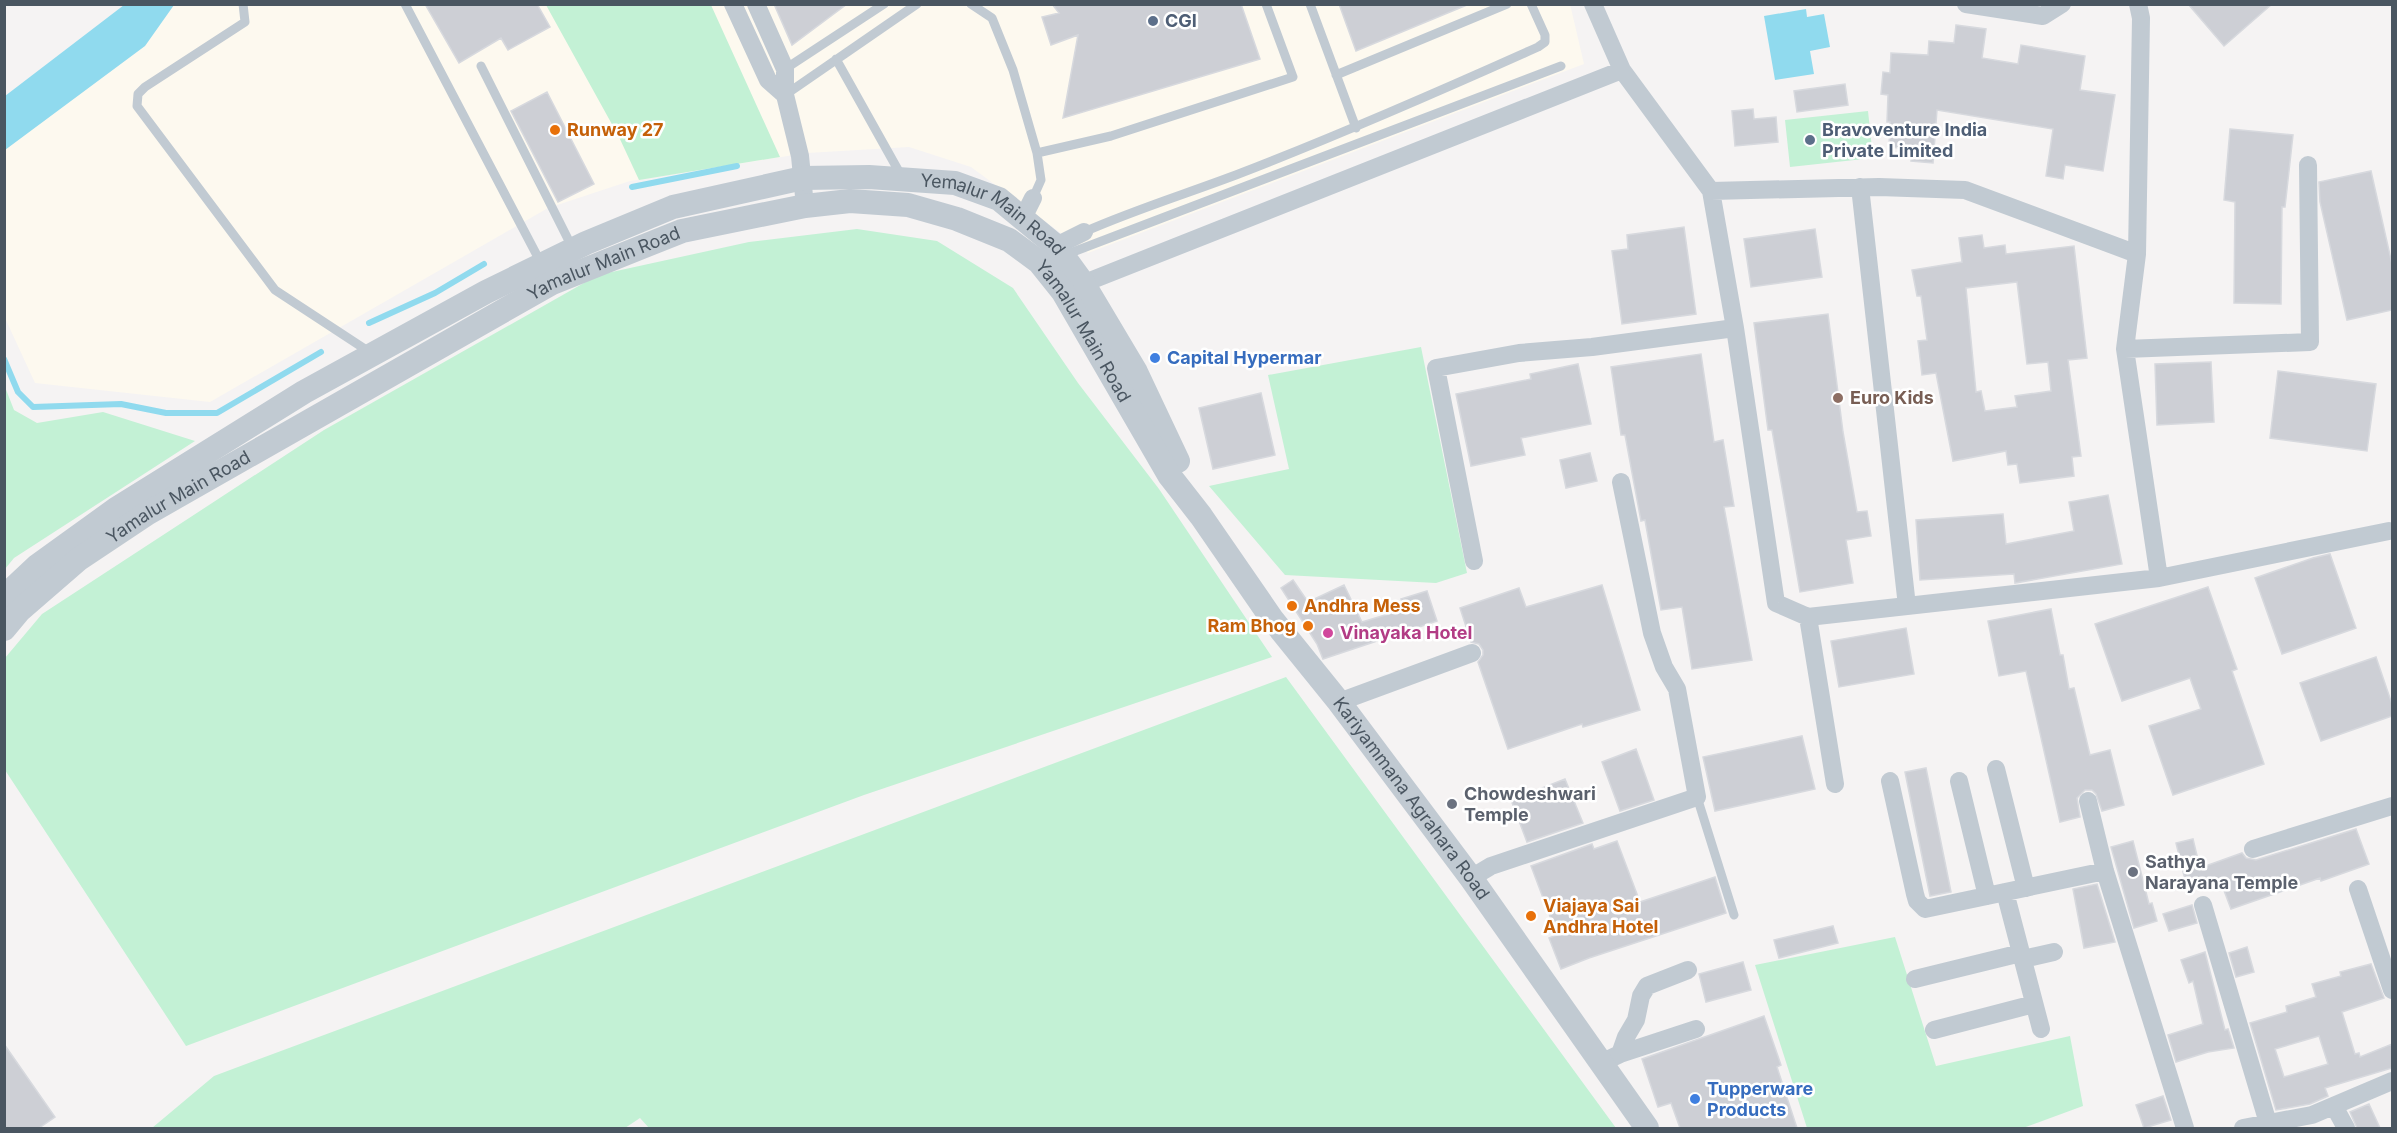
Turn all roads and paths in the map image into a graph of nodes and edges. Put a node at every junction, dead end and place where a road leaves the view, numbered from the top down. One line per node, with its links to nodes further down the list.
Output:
1 (243, 4): 40 (lane)
2 (405, 4): 36 (lane)
3 (733, 4): 22 (street)
4 (756, 4): 19 (street)
5 (884, 4): 19 (lane)
6 (917, 4): 16 (lane)
7 (971, 4): 24 (lane)
8 (1266, 4): 24 (lane)
9 (1310, 4): 21 (lane)
10 (1507, 4): 21 (lane)
11 (1531, 4): 23 (lane)
12 (1593, 4): 20 (street)
13 (1966, 4): 14 (street)
14 (2062, 4)
15 (2138, 4): 34 (street)
16 (836, 59): 22 (lane); 27 (lane)
17 (481, 66): 33 (lane)
18 (1562, 66): 35 (lane)
19 (785, 69): 22 (street)
20 (1622, 70): 29 (street); 37 (street)
21 (1336, 75): 23 (lane)
22 (785, 95): 26 (street)
23 (1356, 128): 32 (lane)
24 (1037, 153): 31 (lane)
25 (2308, 165): 39 (street)
26 (803, 178): 27 (street, Yemalur Main Road); 30 (street); 33 (street, Yamalur Main Road)
27 (902, 179): 31 (street, Yemalur Main Road)
28 (1860, 187): 29 (street); 34 (street); 48 (street)
29 (1711, 191): 38 (street)
30 (804, 206): 35 (street, Yamalur Main Road); 36 (street, Yamalur Main Road)
31 (1028, 208): 35 (street, Yemalur Main Road)
32 (1084, 232): 35 (street)
33 (573, 249): 36 (street, Yamalur Main Road)
34 (2137, 254): 39 (street)
35 (1051, 259): 37 (street, Yamalur Main Road)
36 (546, 273): 40 (street, Yamalur Main Road); 50 (street, Yamalur Main Road)
37 (1073, 288): 41 (street, Yamalur Main Road); 43 (street)
38 (1735, 328): 45 (street); 49 (street)
39 (2125, 349): 46 (street)
40 (373, 354): 47 (street, Yamalur Main Road)
41 (1169, 475): 43 (street, Kariyammana Agrahara Road)
42 (1621, 482): 57 (street)
43 (1201, 516): 52 (street, Kariyammana Agrahara Road)
44 (2391, 531): 46 (street)
45 (1474, 561)
46 (2159, 578): 48 (street)
47 (4, 597)
48 (1907, 606): 49 (street)
49 (1808, 617): 56 (street)
50 (4, 629)
51 (1472, 653): 52 (street)
52 (1339, 702): 62 (street, Kariyammana Agrahara Road)
53 (1996, 769): 63 (street)
54 (1890, 781): 66 (street)
55 (1959, 781): 66 (street)
56 (1835, 784)
57 (1697, 797): 62 (street); 68 (lane)
58 (2088, 801): 61 (street)
59 (2392, 806): 60 (street)
60 (2253, 849)
61 (2105, 871): 63 (street); 83 (street)
62 (1471, 878): 78 (street, Kariyammana Agrahara Road)
63 (2025, 888): 65 (street)
64 (2358, 889): 73 (street)
65 (2005, 892): 66 (street); 70 (street)
66 (1987, 896)
67 (2203, 905): 81 (street)
68 (1734, 915)
69 (2054, 952): 70 (street)
70 (2022, 956): 72 (street); 74 (street)
71 (1688, 970): 78 (street)
72 (1915, 979)
73 (2392, 990)
74 (2034, 1004): 76 (street); 77 (street)
75 (1696, 1029): 78 (street)
76 (2041, 1029)
77 (1934, 1030)
78 (1610, 1059): 82 (street, Kariyammana Agrahara Road)
79 (2392, 1081): 80 (street)
80 (2334, 1106): 81 (street); 85 (street)
81 (2268, 1124): 84 (street)
82 (1647, 1128)
83 (2185, 1128)
84 (2243, 1128)
85 (2346, 1128)

